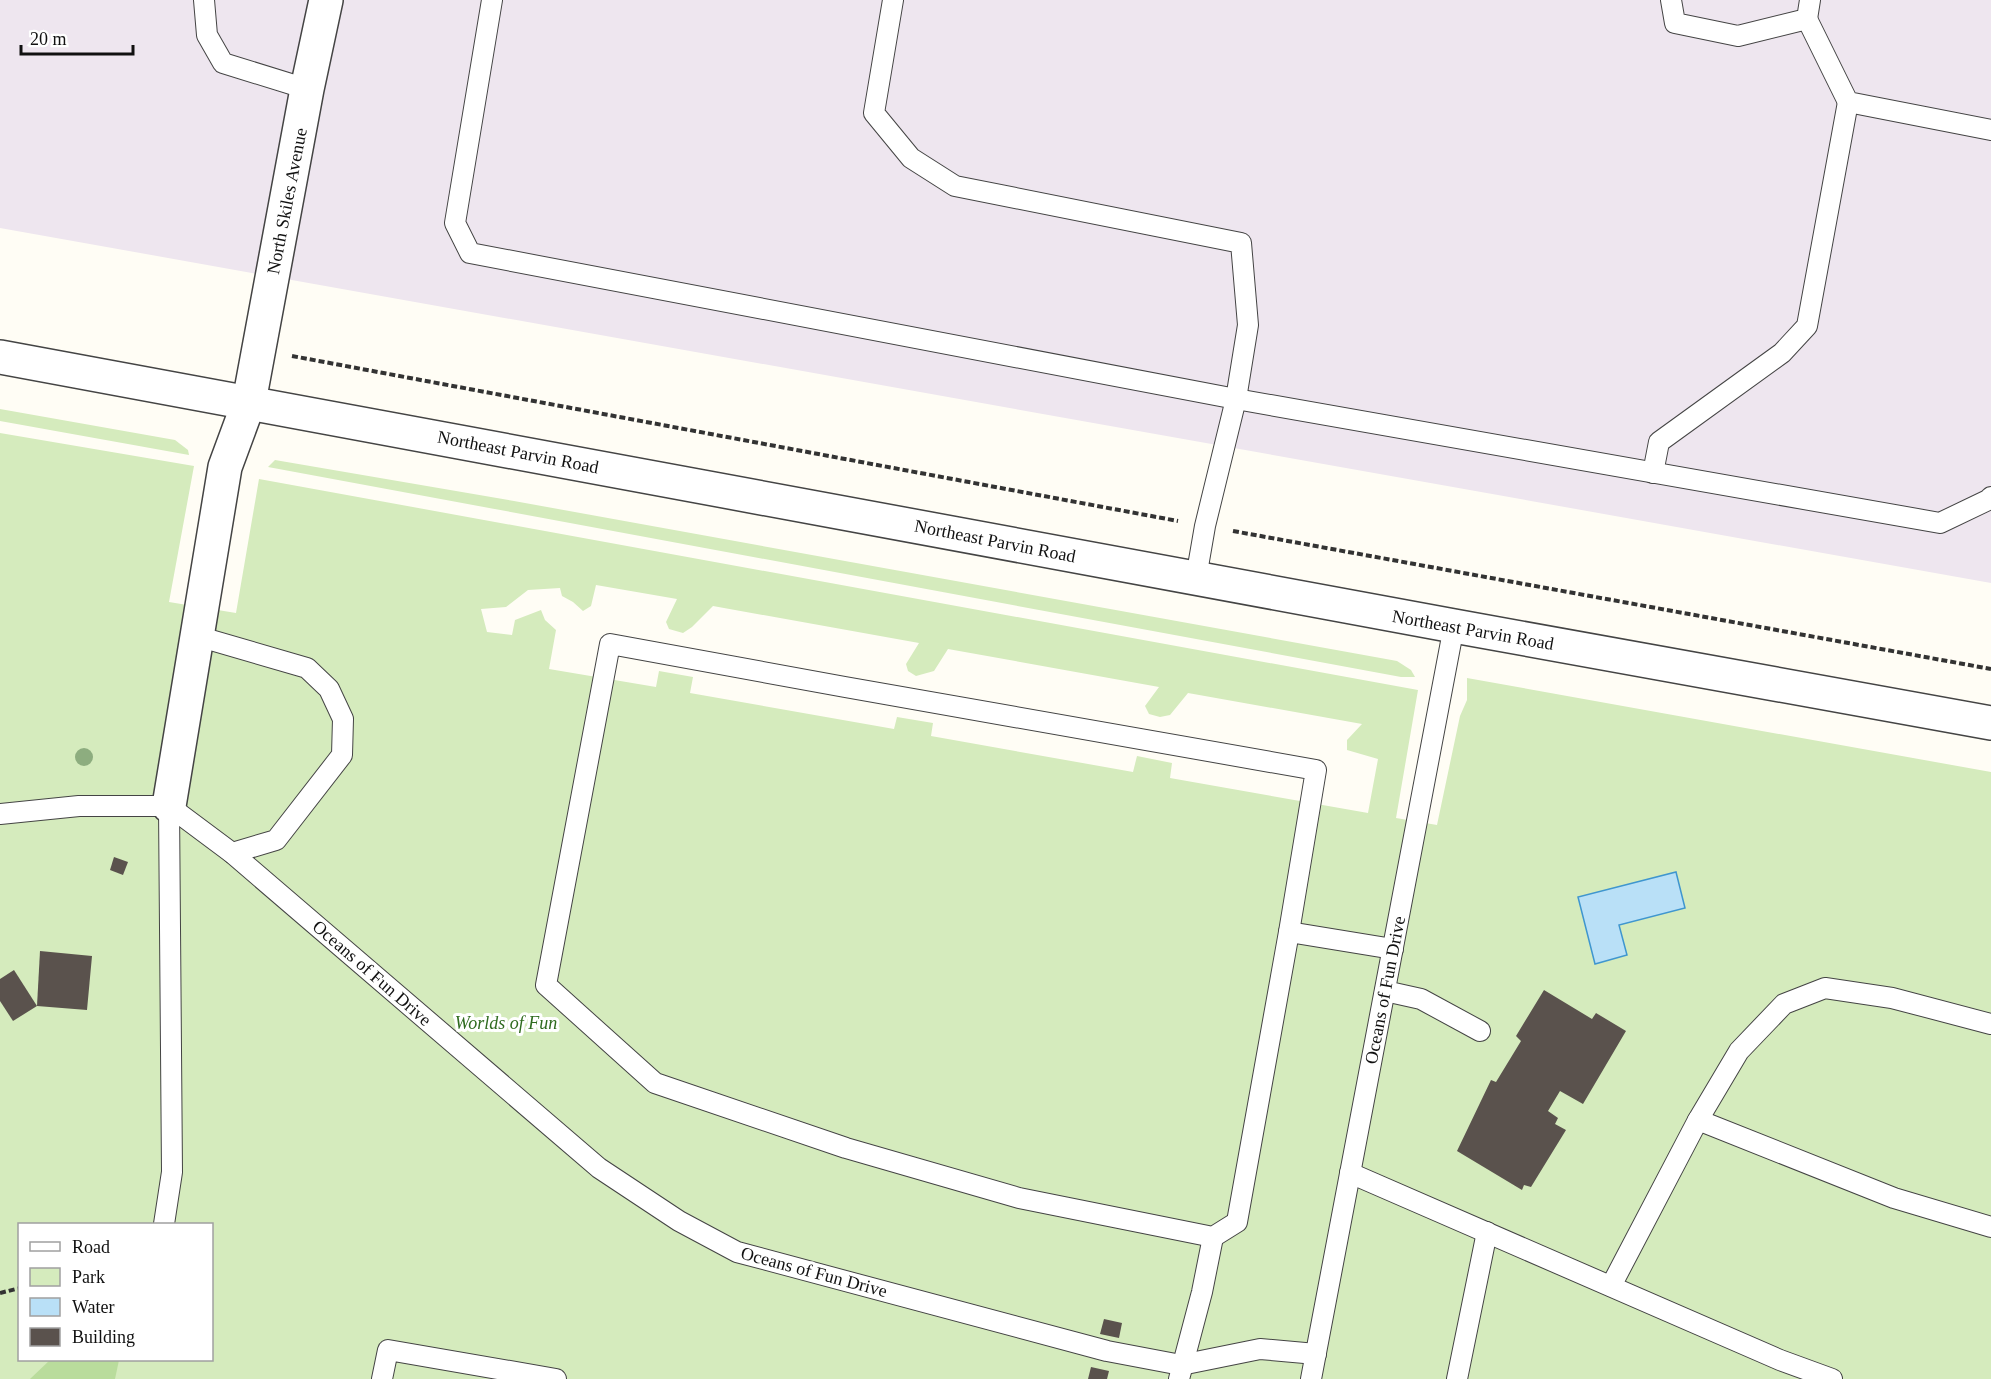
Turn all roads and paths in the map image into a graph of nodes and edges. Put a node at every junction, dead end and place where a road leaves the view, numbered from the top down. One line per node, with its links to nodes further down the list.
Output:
1 (204, 0): 7 (lane)
2 (326, 0): 7 (street, North Skiles Avenue)
3 (492, 0): 12 (lane)
4 (894, 0): 12 (lane)
5 (1671, 0): 6 (lane)
6 (1809, 9): 8 (lane)
7 (308, 89): 10 (street, North Skiles Avenue)
8 (1848, 102): 9 (lane); 14 (lane)
9 (1991, 130)
10 (259, 350): 13 (street, North Skiles Avenue); 16 (path)
11 (0, 357): 13 (street, Northeast Parvin Road)
12 (1236, 399): 14 (lane); 16 (lane)
13 (249, 402): 17 (street, Northeast Parvin Road); 19 (street)
14 (1653, 473): 15 (lane)
15 (1991, 497)
16 (1205, 526): 17 (lane); 20 (path)
17 (1196, 578): 18 (street, Northeast Parvin Road)
18 (1454, 627): 21 (street, Northeast Parvin Road); 26 (lane, Oceans of Fun Drive)
19 (197, 636): 22 (street); 24 (lane)
20 (1991, 669)
21 (1991, 723)
22 (169, 806): 23 (lane); 24 (lane, Oceans of Fun Drive); 32 (lane)
23 (0, 814)
24 (232, 853): 40 (lane, Oceans of Fun Drive)
25 (1289, 932): 26 (lane); 35 (lane); 35 (lane)
26 (1393, 949): 27 (lane, Oceans of Fun Drive)
27 (1385, 991): 29 (lane); 31 (lane, Oceans of Fun Drive)
28 (1991, 1024): 30 (lane)
29 (1480, 1030)
30 (1698, 1119): 33 (lane); 36 (lane)
31 (1350, 1173): 34 (lane); 39 (lane, Oceans of Fun Drive)
32 (164, 1223)
33 (1991, 1227)
34 (1487, 1232): 36 (lane); 44 (lane)
35 (1213, 1237): 40 (lane)
36 (1611, 1286): 45 (lane)
37 (18, 1288): 38 (path)
38 (0, 1293)
39 (1316, 1354): 40 (lane, Oceans of Fun Drive); 43 (lane, Oceans of Fun Drive)
40 (1180, 1372)
41 (382, 1379): 42 (lane)
42 (556, 1379)
43 (1311, 1379)
44 (1456, 1379)
45 (1832, 1379)

